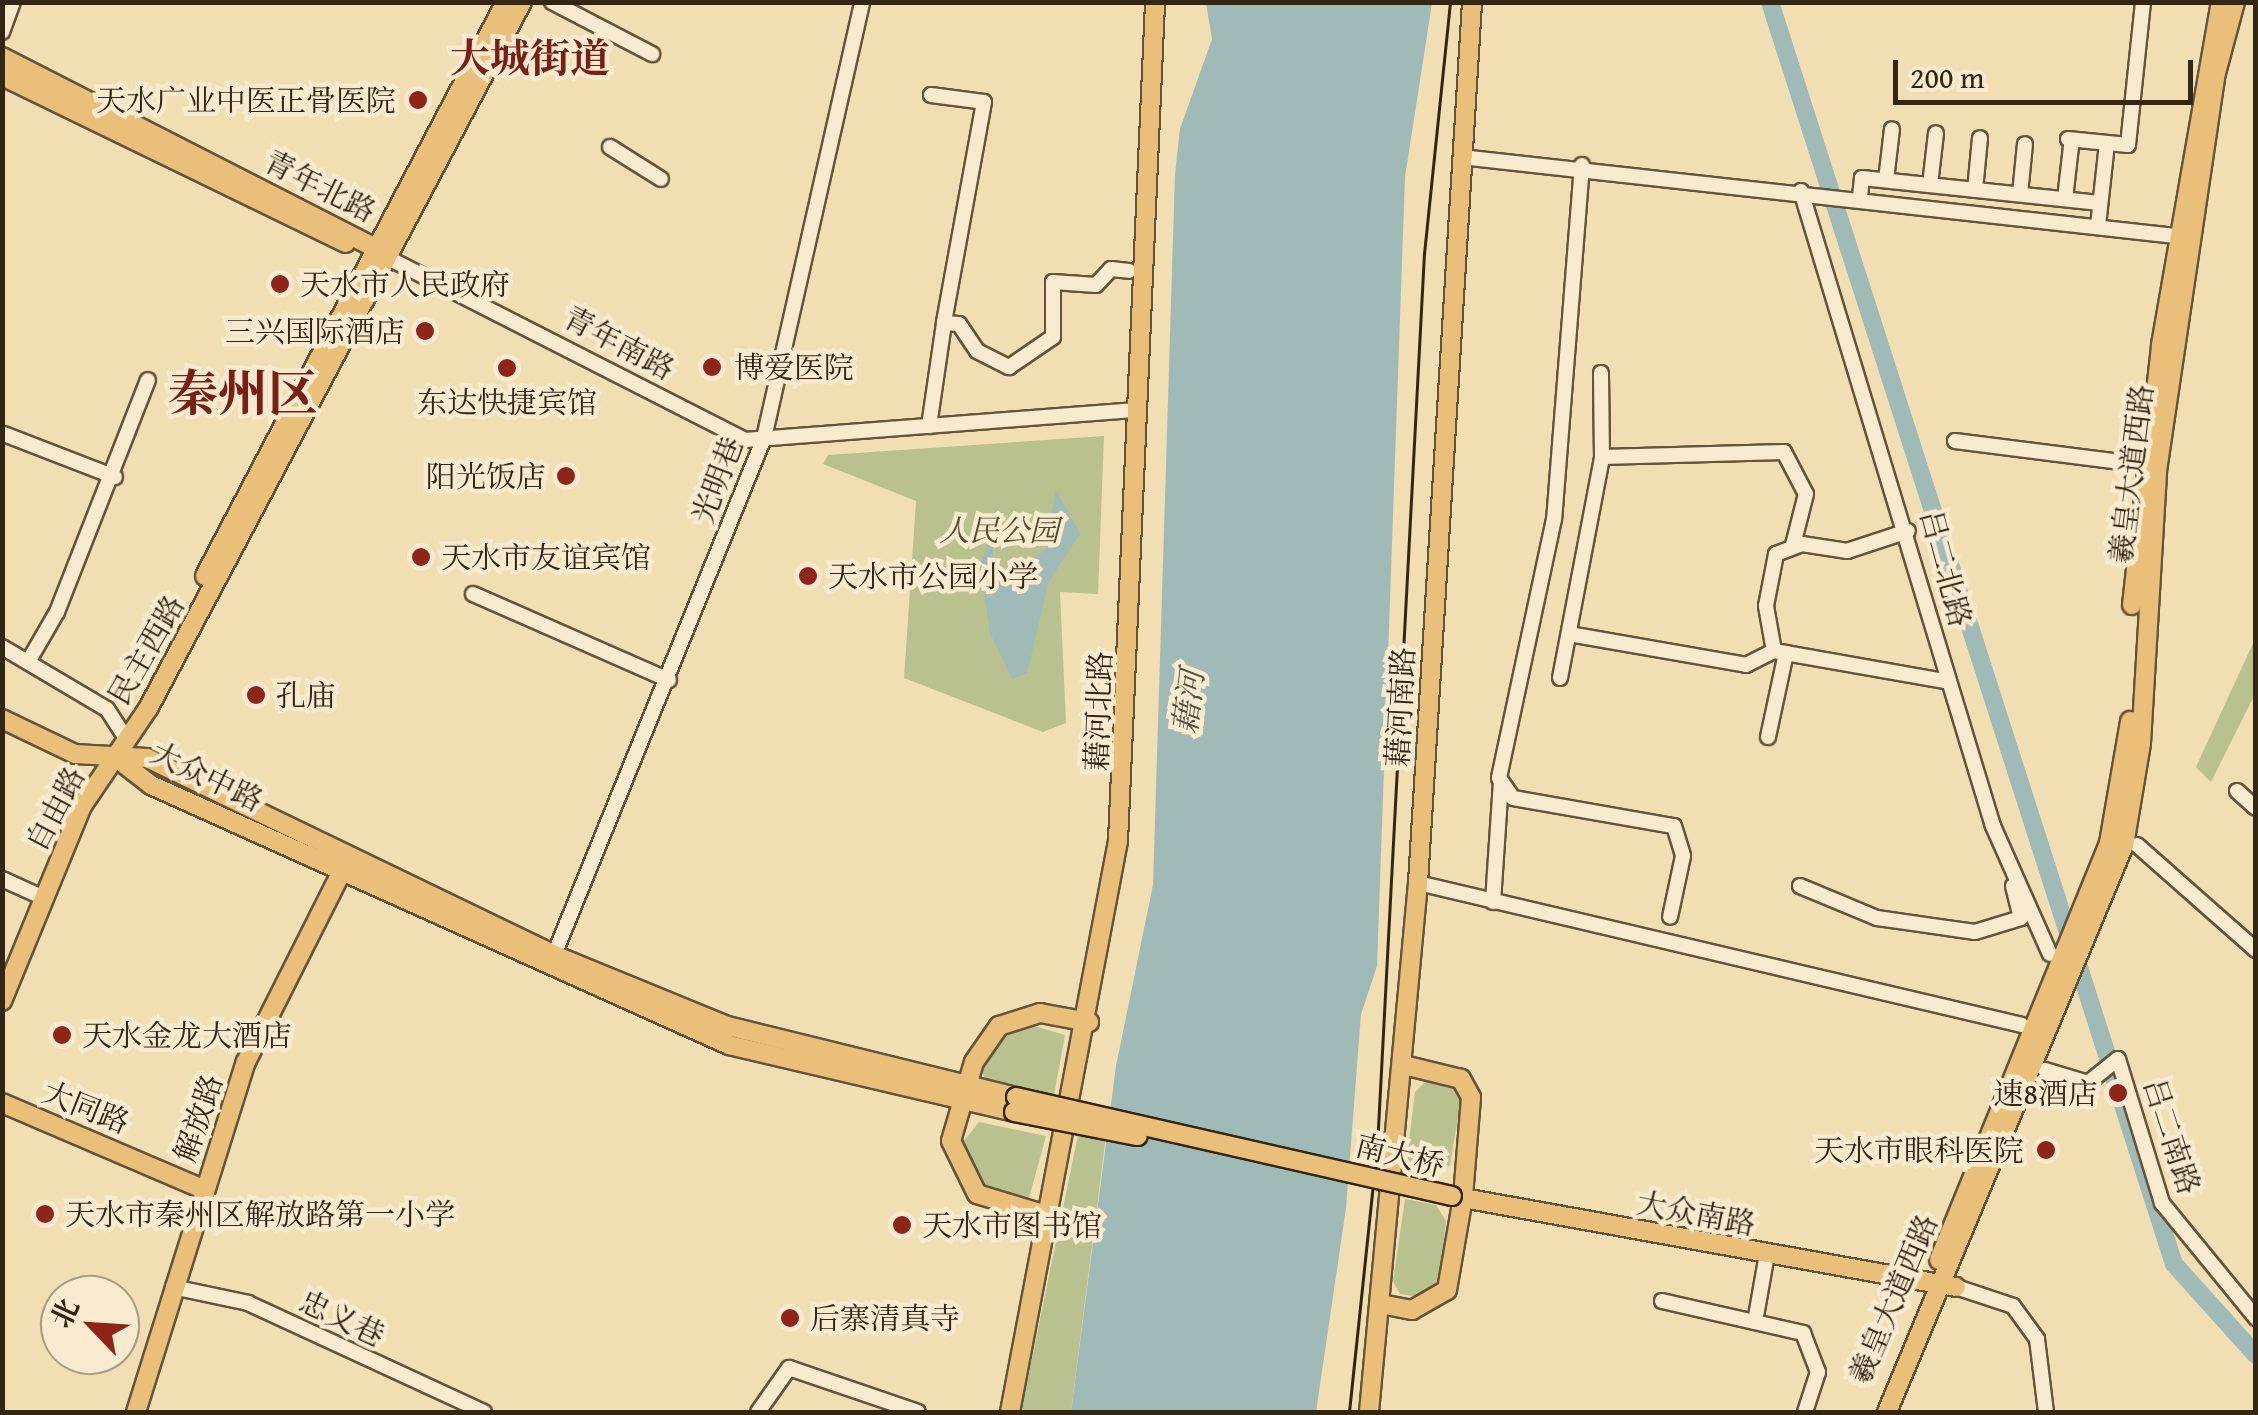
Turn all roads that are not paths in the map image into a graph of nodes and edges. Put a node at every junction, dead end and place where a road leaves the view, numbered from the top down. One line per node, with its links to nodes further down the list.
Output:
1 (13, 2): 11 (street)
2 (506, 2): 35 (main road)
3 (522, 2): 35 (main road)
4 (552, 2): 12 (street)
5 (862, 2): 43 (street, 光明巷)
6 (1145, 2): 36 (main road, 藉河北路)
7 (1155, 2): 40 (main road, 藉河北路)
8 (1472, 2): 22 (main road, 藉河南路)
9 (2144, 2): 19 (street)
10 (2220, 4): 34 (main road, 羲皇大道西路)
11 (2, 32)
12 (652, 54)
13 (2, 57): 35 (main road, 青年北路)
14 (2, 76): 35 (main road, 青年北路)
15 (931, 94): 37 (street)
16 (1892, 129): 25 (street)
17 (1936, 132): 26 (street)
18 (1980, 138): 27 (street)
19 (2107, 143): 31 (street); 32 (street)
20 (2025, 144): 29 (street)
21 (610, 147): 24 (street)
22 (1461, 158): 23 (street); 69 (main road, 藉河南路)
23 (1582, 165): 28 (street); 62 (street)
24 (661, 179)
25 (1886, 180): 26 (street); 30 (street)
26 (1930, 185): 27 (street)
27 (1974, 190): 29 (street)
28 (1805, 192): 30 (street); 48 (street, 吕二北路)
29 (2020, 194): 31 (street)
30 (1854, 196): 33 (street)
31 (2065, 199): 32 (street)
32 (2100, 203): 33 (street)
33 (2098, 226): 34 (street)
34 (2185, 237): 77 (main road, 羲皇大道西路); 77 (main road, 羲皇大道西路)
35 (380, 253): 43 (street, 青年南路); 60 (main road, 民主西路)
36 (1128, 271): 37 (street); 40 (main road, 藉河北路)
37 (944, 323): 41 (street)
38 (1600, 373): 45 (street)
39 (148, 380): 47 (street)
40 (1128, 410): 41 (street, 青年南路); 79 (main road, 藉河北路)
41 (929, 426): 43 (street, 青年南路)
42 (4, 434): 47 (street)
43 (764, 438): 56 (street, 光明巷)
44 (1955, 442): 46 (street)
45 (1602, 457): 49 (street); 51 (street)
46 (2129, 463)
47 (115, 477): 54 (street)
48 (1908, 530): 49 (street); 57 (street, 吕二北路)
49 (1792, 544): 53 (street)
50 (473, 594): 56 (street)
51 (1569, 634): 53 (street); 55 (street)
52 (2, 646): 54 (street)
53 (1780, 652): 57 (street); 59 (street)
54 (28, 662): 60 (street)
55 (1560, 678)
56 (670, 680): 76 (street, 光明巷)
57 (1950, 682): 67 (street, 吕二北路)
58 (2, 719): 61 (main road, 大众中路)
59 (1768, 737)
60 (126, 738): 61 (main road, 民主西路)
61 (115, 757): 66 (main road, 大众中路); 71 (main road, 自由路)
62 (1501, 781): 72 (street); 73 (street)
63 (2237, 792): 64 (street)
64 (2256, 808)
65 (2137, 845): 74 (street)
66 (346, 863): 76 (main road, 大众中路); 83 (main road, 大众中路); 86 (main road, 解放路)
67 (2008, 868): 70 (street); 75 (street, 吕二北路)
68 (2, 878): 71 (street)
69 (1418, 883): 72 (street); 81 (main road, 藉河南路)
70 (1800, 886)
71 (42, 897): 78 (main road, 自由路)
72 (1493, 902): 80 (street)
73 (1670, 917)
74 (2256, 950)
75 (2050, 954)
76 (554, 955): 83 (main road, 大众中路)
77 (2058, 993): 91 (main road, 羲皇大道西路)
78 (2, 1001)
79 (1085, 1021): 83 (main road); 88 (main road, 藉河北路)
80 (2022, 1025)
81 (1404, 1065): 87 (main road); 93 (main road, 藉河南路)
82 (2046, 1070): 94 (street, 吕二南路)
83 (964, 1094): 85 (main road, 大众中路); 88 (main road)
84 (2, 1102): 86 (main road, 大同路)
85 (1015, 1104): 87 (main road, 南大桥, bridge)
86 (203, 1189): 90 (main road, 解放路)
87 (1458, 1196): 89 (main road, 大众南路); 93 (main road)
88 (1045, 1215): 100 (main road, 藉河北路); 101 (main road, 藉河北路)
89 (1767, 1254): 91 (main road, 大众南路); 95 (street)
90 (173, 1286): 96 (main road, 解放路); 97 (street, 忠义巷)
91 (1942, 1286): 104 (main road, 羲皇大道西路); 105 (main road, 羲皇大道西路); 106 (street)
92 (1662, 1301): 95 (street)
93 (1381, 1304): 102 (main road, 藉河南路)
94 (2256, 1318)
95 (1755, 1322): 103 (street)
96 (136, 1412)
97 (484, 1412)
98 (758, 1412): 99 (street)
99 (918, 1412)
100 (1000, 1412)
101 (1010, 1412)
102 (1369, 1412)
103 (1805, 1412)
104 (1875, 1412)
105 (1888, 1412)
106 (2046, 1412)

